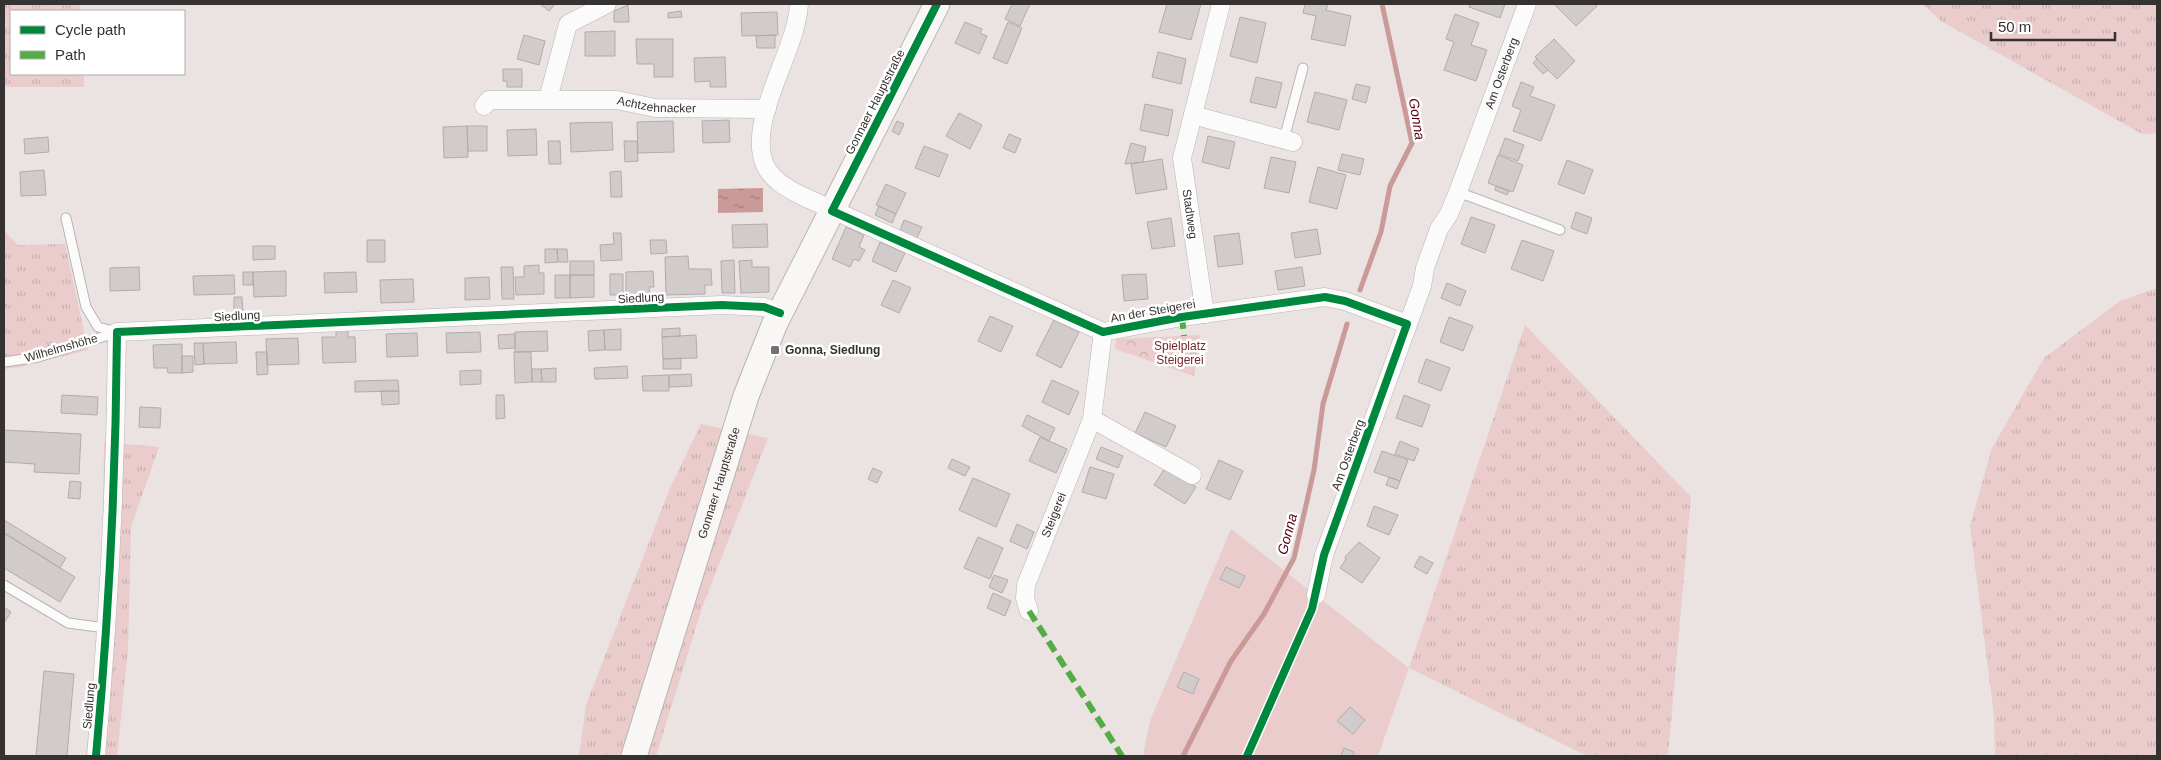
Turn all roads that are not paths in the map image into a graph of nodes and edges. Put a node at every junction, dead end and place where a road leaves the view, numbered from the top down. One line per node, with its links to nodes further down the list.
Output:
1 (607, 4): 7 (street)
2 (799, 4): 9 (street)
3 (937, 4): 13 (main road, Gonnaer Hauptstraße)
4 (1221, 4): 10 (street, Stadtweg)
5 (1527, 4): 12 (street, Am Osterberg)
6 (1303, 68): 11 (lane)
7 (548, 99): 8 (street, Achtzehnacker); 9 (street, Achtzehnacker)
8 (484, 106)
9 (767, 109): 13 (street)
10 (1193, 115): 11 (street); 17 (street, Stadtweg)
11 (1288, 141)
12 (1458, 192): 15 (lane); 18 (street, Am Osterberg)
13 (832, 211): 16 (main road, Gonnaer Hauptstraße); 20 (street, An der Steigerei)
14 (66, 218): 19 (lane)
15 (1560, 230)
16 (780, 313): 19 (street, Siedlung); 29 (main road, Gonnaer Hauptstraße)
17 (1205, 314): 18 (street, An der Steigerei); 20 (street, An der Steigerei)
18 (1407, 324): 25 (street, Am Osterberg)
19 (117, 332): 21 (lane, Wilhelmshöhe); 27 (street, Siedlung)
20 (1103, 332): 22 (street, Steigerei)
21 (4, 362)
22 (1092, 419): 23 (street); 26 (street, Steigerei)
23 (1192, 475)
24 (4, 585): 27 (lane)
25 (1316, 595)
26 (1030, 611)
27 (106, 628): 28 (street, Siedlung)
28 (96, 756)
29 (634, 756)

